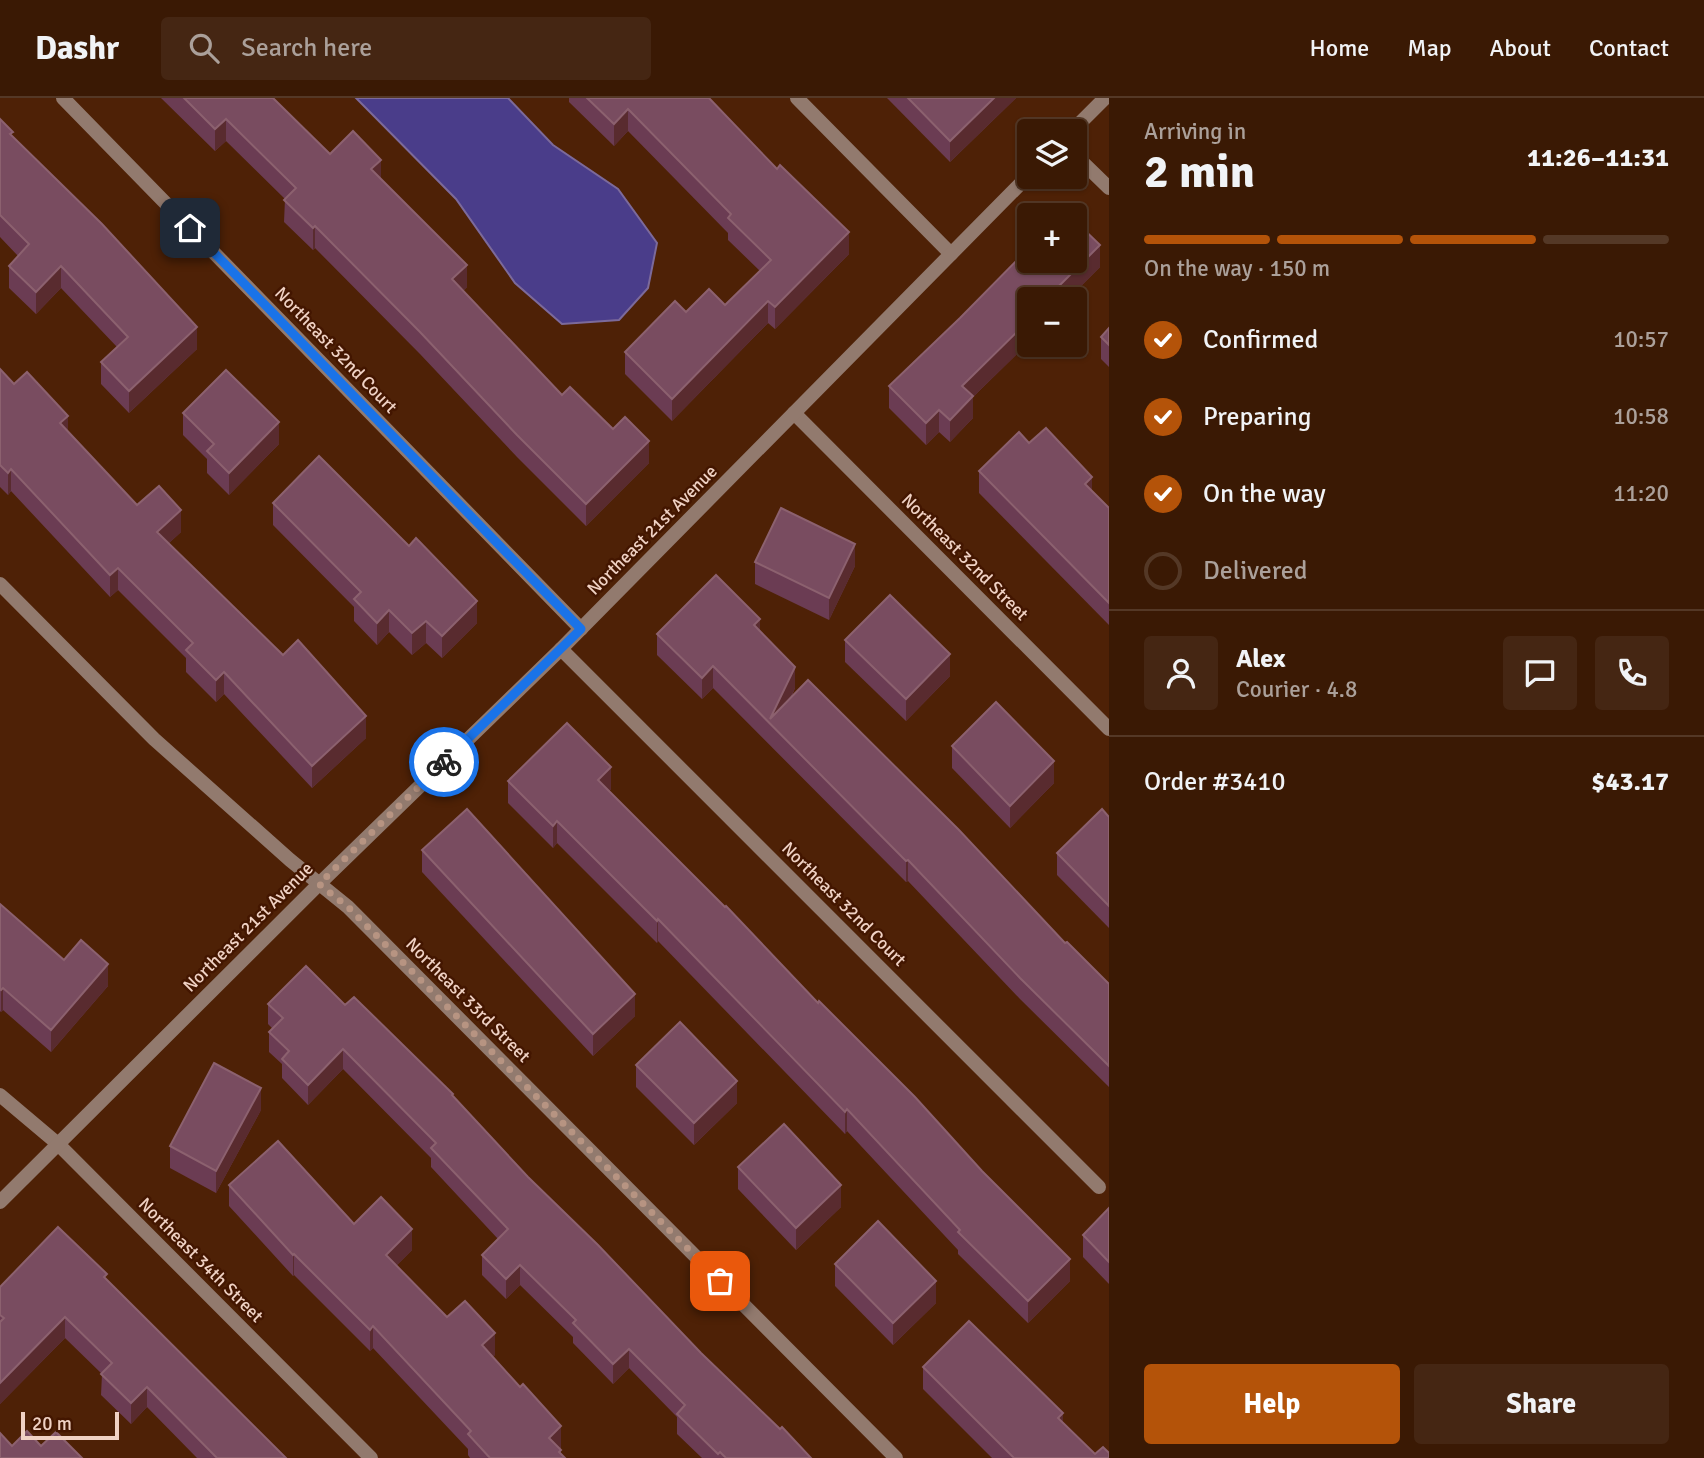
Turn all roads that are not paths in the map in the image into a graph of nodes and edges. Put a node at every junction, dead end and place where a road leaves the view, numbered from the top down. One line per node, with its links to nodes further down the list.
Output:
1 (63, 98): 11 (street, Northeast 32nd Court)
2 (797, 98): 8 (street)
3 (1105, 98): 4 (street)
4 (1084, 119)
5 (1087, 166): 7 (street)
6 (1017, 187): 8 (street, Northeast 21st Avenue)
7 (1109, 188)
8 (951, 254): 9 (street, Northeast 21st Avenue)
9 (794, 413): 11 (street, Northeast 21st Avenue); 13 (street, Northeast 32nd Street)
10 (0, 584): 14 (street, Northeast 33rd Street)
11 (581, 629): 12 (street, Northeast 21st Avenue)
12 (561, 649): 14 (street, Northeast 21st Avenue); 17 (street, Northeast 32nd Court)
13 (1109, 729)
14 (319, 884): 16 (street, Northeast 21st Avenue); 20 (street, Northeast 33rd Street)
15 (0, 1095): 16 (street, Northeast 34th Street)
16 (58, 1144): 18 (street, Northeast 21st Avenue); 19 (street, Northeast 34th Street)
17 (1099, 1187)
18 (0, 1202)
19 (371, 1458)
20 (896, 1458)

